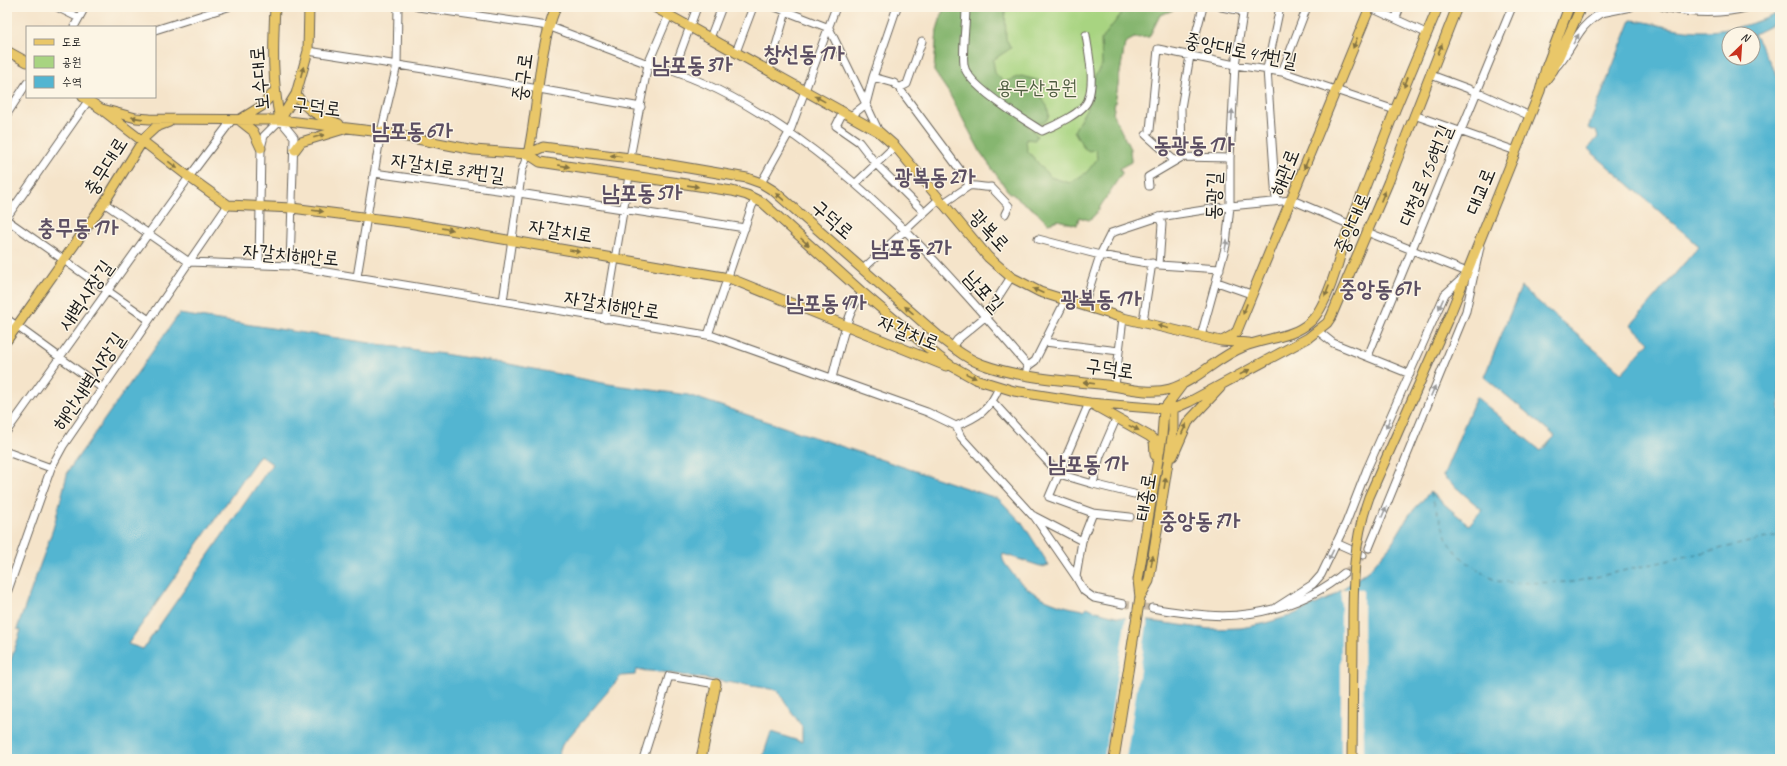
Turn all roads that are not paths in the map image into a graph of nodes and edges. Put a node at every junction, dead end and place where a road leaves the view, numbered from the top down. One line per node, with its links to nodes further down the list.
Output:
1 (57, 7): 36 (street)
2 (85, 7): 36 (street)
3 (228, 7): 42 (street)
4 (275, 7): 69 (main road, 보수대로)
5 (309, 7): 49 (main road, 보수대로)
6 (398, 7): 54 (street)
7 (418, 7): 32 (street, 남포길)
8 (556, 7): 39 (main road, 중구로)
9 (654, 7): 35 (main road, 광복로)
10 (697, 7): 40 (street)
11 (722, 7): 46 (street)
12 (753, 7): 50 (street)
13 (776, 7): 34 (street)
14 (836, 7): 41 (street)
15 (897, 7): 62 (street)
16 (966, 7): 45 (street)
17 (1203, 7): 51 (street)
18 (1221, 7): 33 (street)
19 (1280, 7): 56 (street)
20 (1307, 7): 60 (street)
21 (1369, 7): 37 (street); 67 (main road, 해관로, one-way to 67)
22 (1400, 7): 37 (street)
23 (1438, 7): 44 (main road, 중앙대로)
24 (1457, 7): 61 (main road, 중앙대로, one-way to 24)
25 (1564, 7): 43 (street)
26 (1569, 7): 43 (main road, 대교로)
27 (1581, 7): 59 (main road, 대교로)
28 (1631, 7): 59 (street, one-way to 28)
29 (1663, 7): 30 (street)
30 (1750, 7)
31 (1510, 8): 70 (street, 대청로156번길)
32 (445, 9): 39 (street, 남포길)
33 (1244, 9): 55 (street, 동광길)
34 (786, 11): 41 (street); 58 (street)
35 (666, 12): 40 (main road, 광복로); 53 (street)
36 (79, 18): 38 (street)
37 (1396, 18): 44 (street)
38 (75, 26)
39 (548, 26): 53 (street, 남포길); 65 (main road, 중구로)
40 (690, 27): 46 (main road, 광복로); 57 (street)
41 (829, 28): 68 (street); 73 (street)
42 (156, 30)
43 (1560, 30): 64 (main road, 대교로)
44 (1426, 33): 76 (main road, 중앙대로, one-way to 76)
45 (1086, 35)
46 (710, 38): 50 (main road, 광복로)
47 (922, 42): 66 (street)
48 (7, 51): 52 (main road)
49 (308, 52): 54 (street); 71 (main road, 보수대로, one-way to 49)
50 (736, 52): 58 (main road, 광복로)
51 (1190, 56): 55 (street, 중앙대로41번길); 95 (street); 98 (street, 중앙대로41번길)
52 (26, 61)
53 (648, 64): 57 (street, 남포길); 74 (street)
54 (397, 65): 65 (street); 85 (street)
55 (1234, 65): 56 (street, 중앙대로41번길); 97 (street, 동광길, one-way to 55)
56 (1267, 69): 60 (street, 중앙대로41번길); 112 (street)
57 (674, 70): 86 (street, 남포길)
58 (769, 70): 68 (main road, 광복로)
59 (1553, 70): 64 (main road, 대교로)
60 (1282, 72): 67 (street, 중앙대로41번길)
61 (1431, 75): 70 (street); 79 (main road, 중앙대로)
62 (873, 77): 66 (street); 73 (street)
63 (26, 84): 77 (street)
64 (1542, 85): 80 (main road, 대교로)
65 (538, 88): 74 (street); 94 (main road, 중구로)
66 (899, 88): 106 (street)
67 (1335, 90): 76 (street, 중앙대로41번길); 110 (main road, 해관로, one-way to 110)
68 (806, 91): 78 (main road, 광복로, one-way to 68); 86 (street)
69 (274, 92): 82 (main road); 83 (main road, 보수대로)
70 (1477, 92): 80 (street); 88 (street, 대청로156번길)
71 (296, 94): 83 (main road, 보수대로); 84 (main road)
72 (86, 99): 75 (main road, 구덕로); 123 (street)
73 (866, 104): 78 (street); 87 (street)
74 (641, 107): 96 (street)
75 (102, 109): 81 (main road, 구덕로, one-way to 75); 89 (main road); 100 (main road)
76 (1395, 110): 124 (main road, 중앙대로)
77 (7, 113)
78 (847, 114): 87 (main road, 광복로); 99 (street)
79 (1414, 115): 88 (street); 128 (main road, 중앙대로, one-way to 79)
80 (1530, 116): 93 (main road, 대교로)
81 (174, 120): 82 (main road, 구덕로); 89 (main road, 충무대로)
82 (236, 120): 83 (main road, 구덕로); 91 (main road); 103 (street)
83 (280, 120): 84 (main road, 구덕로); 91 (street); 92 (street)
84 (347, 128): 85 (main road, 구덕로); 92 (main road, one-way to 84)
85 (381, 132): 94 (main road, 구덕로); 101 (street)
86 (790, 132): 104 (street); 105 (street, 남포길)
87 (879, 132): 90 (main road, 광복로)
88 (1461, 132): 93 (street); 132 (street, 대청로156번길)
89 (142, 141): 100 (main road, 충무대로); 103 (main road, one-way to 103)
90 (895, 146): 99 (street); 111 (main road, 광복로)
91 (261, 148): 115 (street)
92 (295, 150): 117 (street)
93 (1516, 151): 127 (main road, 대교로)
94 (528, 154): 96 (main road, 구덕로, one-way to 94); 102 (main road, 구덕로, one-way to 102); 108 (street, 자갈치로37번길)
95 (1182, 157): 97 (street); 98 (street)
96 (630, 158): 104 (main road, 구덕로)
97 (1230, 158): 116 (street, 동광길)
98 (1174, 160): 107 (street)
99 (876, 164): 105 (street); 119 (street)
100 (124, 172): 113 (main road, 충무대로)
101 (374, 173): 108 (street, 자갈치로37번길); 121 (street)
102 (629, 176): 109 (main road, 구덕로, one-way to 109); 118 (street)
103 (189, 177): 114 (main road); 129 (street, 새벽시장길)
104 (761, 183): 140 (main road, 구덕로, one-way to 104)
105 (856, 183): 126 (street, 남포길)
106 (969, 186): 111 (street); 120 (street)
107 (1149, 186)
108 (518, 193): 118 (street); 131 (street, 자갈치로37번길)
109 (756, 199): 125 (street); 148 (main road, 구덕로, one-way to 148)
110 (1292, 200): 112 (street); 124 (street); 149 (main road, 해관로)
111 (940, 202): 119 (street); 144 (main road, 광복로)
112 (1276, 202): 116 (street)
113 (104, 203): 129 (street); 135 (main road, 충무대로)
114 (228, 205): 115 (main road, 자갈치로); 136 (street, 해안새벽시장길)
115 (260, 206): 117 (main road, 자갈치로); 138 (street)
116 (1230, 206): 122 (street); 141 (street, 동광길, one-way to 116)
117 (292, 208): 121 (main road, 자갈치로, one-way to 121); 139 (street)
118 (624, 210): 125 (street); 134 (street)
119 (924, 212): 126 (street)
120 (1005, 214)
121 (367, 217): 131 (main road, 자갈치로, one-way to 131); 143 (street)
122 (1159, 217): 133 (street); 137 (street)
123 (7, 219): 135 (street)
124 (1351, 225): 167 (main road, 중앙대로, one-way to 167)
125 (745, 228): 145 (street)
126 (905, 229): 140 (street); 153 (street, 남포길)
127 (1484, 231): 142 (main road, 대교로); 200 (street, one-way to 127)
128 (1368, 232): 132 (street); 161 (main road, 중앙대로)
129 (148, 234): 136 (street); 147 (street, 새벽시장길)
130 (1038, 239): 133 (street)
131 (511, 240): 134 (main road, 자갈치로, one-way to 134); 151 (street, 자갈치로37번길)
132 (1412, 250): 142 (street); 170 (street, 대청로156번길)
133 (1100, 255): 137 (street); 152 (street)
134 (616, 257): 145 (main road, 자갈치로); 155 (street)
135 (64, 260): 147 (street); 160 (main road, 충무대로)
136 (189, 262): 138 (street, 자갈치해안로); 157 (street, 해안새벽시장길)
137 (1156, 264): 141 (street); 158 (street)
138 (259, 265): 139 (street, 자갈치해안로)
139 (290, 266): 143 (street, 자갈치해안로)
140 (863, 269): 168 (main road, 구덕로, one-way to 140)
141 (1220, 269): 146 (street, 동광길)
142 (1466, 274): 174 (street, one-way to 174); 213 (main road, 대교로, bridge)
143 (357, 277): 151 (street, 자갈치해안로)
144 (1011, 277): 150 (main road, 광복로, one-way to 144); 153 (street)
145 (729, 278): 159 (main road, 자갈치로); 162 (street)
146 (1217, 282): 149 (street); 163 (street, 동광길)
147 (108, 290): 157 (street); 171 (street, 새벽시장길)
148 (862, 293): 159 (street); 172 (main road, 구덕로)
149 (1251, 294): 165 (main road, 해관로, one-way to 165)
150 (1065, 300): 152 (main road, 광복로); 166 (street)
151 (503, 301): 155 (street, 자갈치해안로)
152 (1084, 305): 154 (main road, 광복로)
153 (986, 316): 168 (street); 173 (street, 남포길)
154 (1123, 318): 158 (main road, 광복로); 169 (street)
155 (605, 319): 162 (street, 자갈치해안로)
156 (7, 320): 160 (street)
157 (149, 320): 180 (street, 해안새벽시장길)
158 (1143, 321): 163 (main road, 광복로, one-way to 158)
159 (847, 326): 172 (main road, 자갈치로); 175 (street, 자갈치로)
160 (17, 327): 164 (main road, 충무대로); 171 (street)
161 (1318, 331): 170 (street); 176 (main road, 중앙대로, one-way to 161)
162 (708, 335): 175 (street, 자갈치해안로)
163 (1201, 336): 165 (main road, 광복로)
164 (7, 340)
165 (1221, 341): 167 (main road, 광복로)
166 (1045, 342): 169 (street); 173 (street)
167 (1252, 343): 177 (main road, 중앙대로)
168 (952, 347): 173 (main road, 구덕로)
169 (1119, 352): 178 (street)
170 (1368, 356): 174 (street)
171 (60, 358): 180 (street); 187 (street, 새벽시장길)
172 (957, 369): 179 (main road, 구덕로, one-way to 179)
173 (1027, 370): 178 (main road, 구덕로, one-way to 173)
174 (1410, 374): 199 (street, one-way to 199)
175 (832, 378): 186 (street, 자갈치해안로)
176 (1225, 382): 184 (main road, 중앙대로); 189 (main road, one-way to 176)
177 (1183, 384): 181 (main road, 구덕로); 184 (main road)
178 (1115, 386): 181 (main road, 구덕로)
179 (999, 387): 182 (street); 183 (main road, 구덕로)
180 (102, 388): 190 (street, 해안새벽시장길)
181 (1156, 391): 184 (main road)
182 (993, 402): 186 (street); 192 (street)
183 (1089, 403): 184 (main road, 구덕로); 185 (main road); 192 (street)
184 (1168, 407): 189 (main road, 태종로); 191 (main road, 태종로)
185 (1116, 419): 191 (main road, one-way to 191); 193 (street)
186 (956, 426): 196 (street)
187 (7, 431)
188 (7, 452): 190 (street)
189 (1168, 464): 205 (main road, 태종로, one-way to 189)
190 (51, 468): 204 (street, 해안새벽시장길)
191 (1157, 470): 205 (main road, 태종로)
192 (1059, 474): 193 (street); 195 (street)
193 (1093, 484): 194 (street)
194 (1134, 494)
195 (1093, 513): 197 (street); 198 (street)
196 (1032, 515): 198 (street); 203 (street)
197 (1130, 517)
198 (1082, 541): 203 (street)
199 (1336, 543): 201 (street); 207 (street, one-way to 207)
200 (1370, 548)
201 (1363, 556)
202 (1344, 573): 207 (street)
203 (1076, 577): 206 (street)
204 (7, 592)
205 (1140, 597): 212 (main road, 태종로, bridge)
206 (1124, 604)
207 (1277, 607): 208 (street)
208 (1152, 608)
209 (716, 684): 210 (street); 211 (main road)
210 (643, 759)
211 (701, 759)
212 (1114, 759)
213 (1352, 759)

